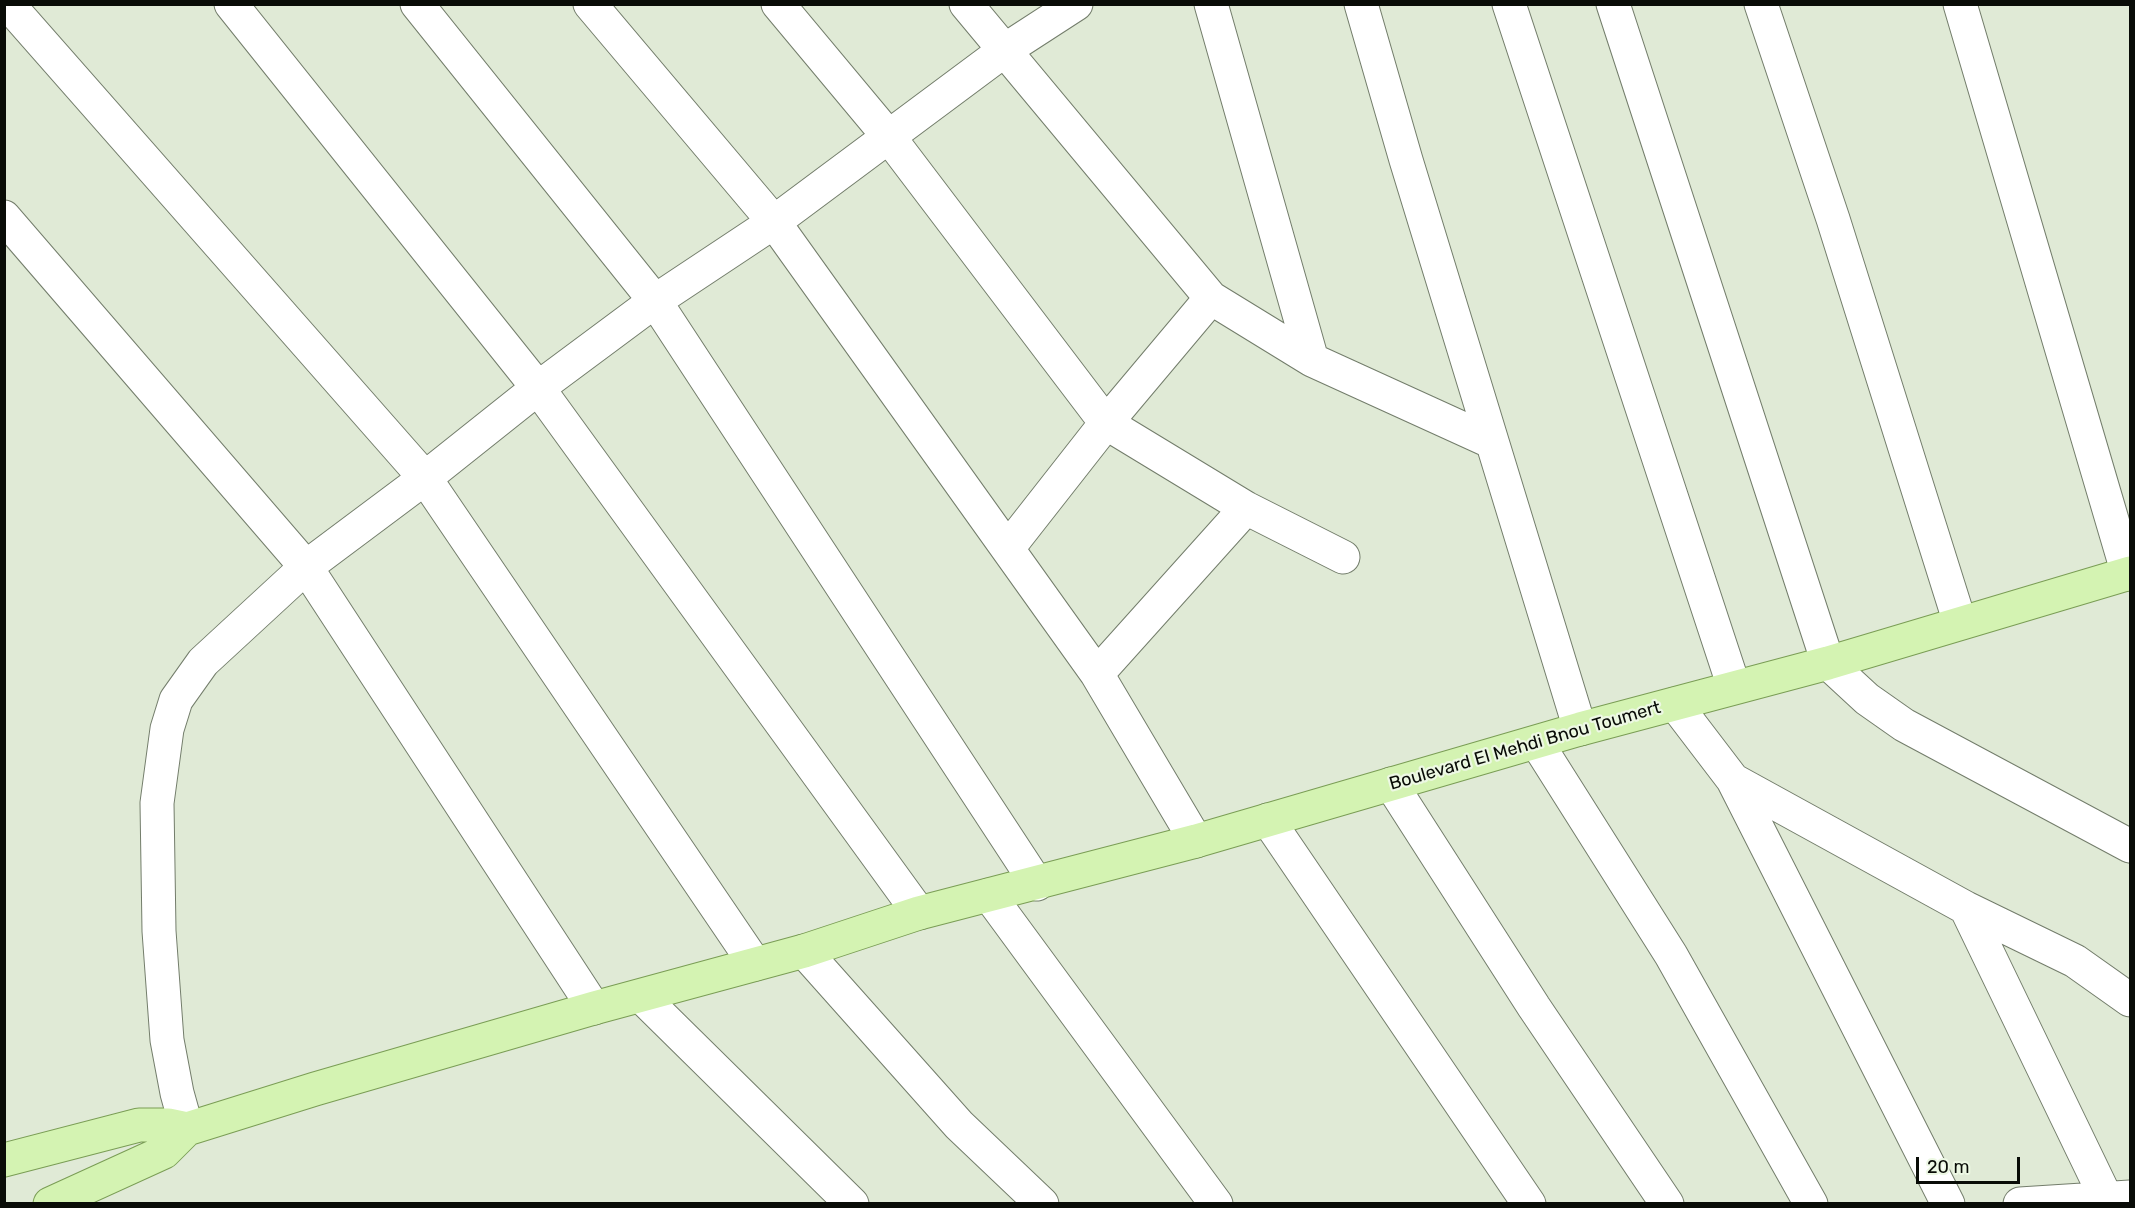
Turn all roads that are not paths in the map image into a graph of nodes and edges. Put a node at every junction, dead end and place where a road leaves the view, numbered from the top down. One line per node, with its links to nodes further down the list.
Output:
1 (8, 4): 24 (street)
2 (231, 4): 21 (street)
3 (417, 4): 19 (street)
4 (590, 4): 17 (street)
5 (778, 4): 15 (street)
6 (966, 4): 14 (street)
7 (1076, 4): 14 (street)
8 (1211, 4): 20 (street)
9 (1361, 4): 23 (street)
10 (1509, 4): 33 (street)
11 (1613, 4): 31 (street)
12 (1761, 4): 30 (street)
13 (1960, 4): 29 (street)
14 (1005, 50): 15 (street); 18 (street)
15 (889, 137): 17 (street); 22 (street)
16 (4, 217): 28 (street)
17 (774, 222): 19 (street); 26 (street)
18 (1211, 298): 20 (street); 22 (street)
19 (655, 301): 21 (street); 42 (street)
20 (1312, 360): 23 (street)
21 (538, 388): 24 (street); 45 (street)
22 (1106, 423): 25 (street); 26 (street)
23 (1492, 442): 35 (street)
24 (425, 478): 28 (street); 47 (street)
25 (1246, 508): 27 (street); 32 (street)
26 (1008, 548): 32 (street)
27 (1343, 557)
28 (306, 567): 50 (street); 51 (street)
29 (2129, 574): 30 (main road, Boulevard El Mehdi Bnou Toumert)
30 (1960, 623): 31 (main road, Boulevard El Mehdi Bnou Toumert)
31 (1828, 663): 33 (main road, Boulevard El Mehdi Bnou Toumert); 41 (street)
32 (1097, 674): 40 (street)
33 (1734, 687): 34 (main road, Boulevard El Mehdi Bnou Toumert)
34 (1675, 704): 35 (main road, Boulevard El Mehdi Bnou Toumert); 37 (street)
35 (1580, 729): 36 (main road, Boulevard El Mehdi Bnou Toumert)
36 (1537, 743): 38 (main road, Boulevard El Mehdi Bnou Toumert); 60 (street)
37 (1733, 780): 44 (street); 61 (street)
38 (1391, 784): 39 (main road, Boulevard El Mehdi Bnou Toumert); 59 (street)
39 (1268, 820): 40 (main road, Boulevard El Mehdi Bnou Toumert); 58 (street)
40 (1197, 841): 42 (main road, Boulevard El Mehdi Bnou Toumert)
41 (2130, 846)
42 (1038, 884): 43 (main road, Boulevard El Mehdi Bnou Toumert)
43 (989, 895): 45 (main road, Boulevard El Mehdi Bnou Toumert); 57 (street)
44 (1966, 908): 49 (street); 53 (street)
45 (919, 913): 46 (main road, Boulevard El Mehdi Bnou Toumert)
46 (804, 951): 47 (main road, Boulevard El Mehdi Bnou Toumert); 56 (street)
47 (755, 964): 48 (main road, Boulevard El Mehdi Bnou Toumert)
48 (642, 997): 50 (main road, Boulevard El Mehdi Bnou Toumert); 55 (street)
49 (2130, 1000)
50 (594, 1008): 51 (main road, Boulevard El Mehdi Bnou Toumert)
51 (187, 1129): 52 (main road); 54 (main road)
52 (4, 1160)
53 (2118, 1197): 62 (street)
54 (50, 1203)
55 (852, 1203)
56 (1042, 1203)
57 (1216, 1203)
58 (1528, 1203)
59 (1667, 1203)
60 (1811, 1203)
61 (1948, 1203)
62 (2020, 1203)

